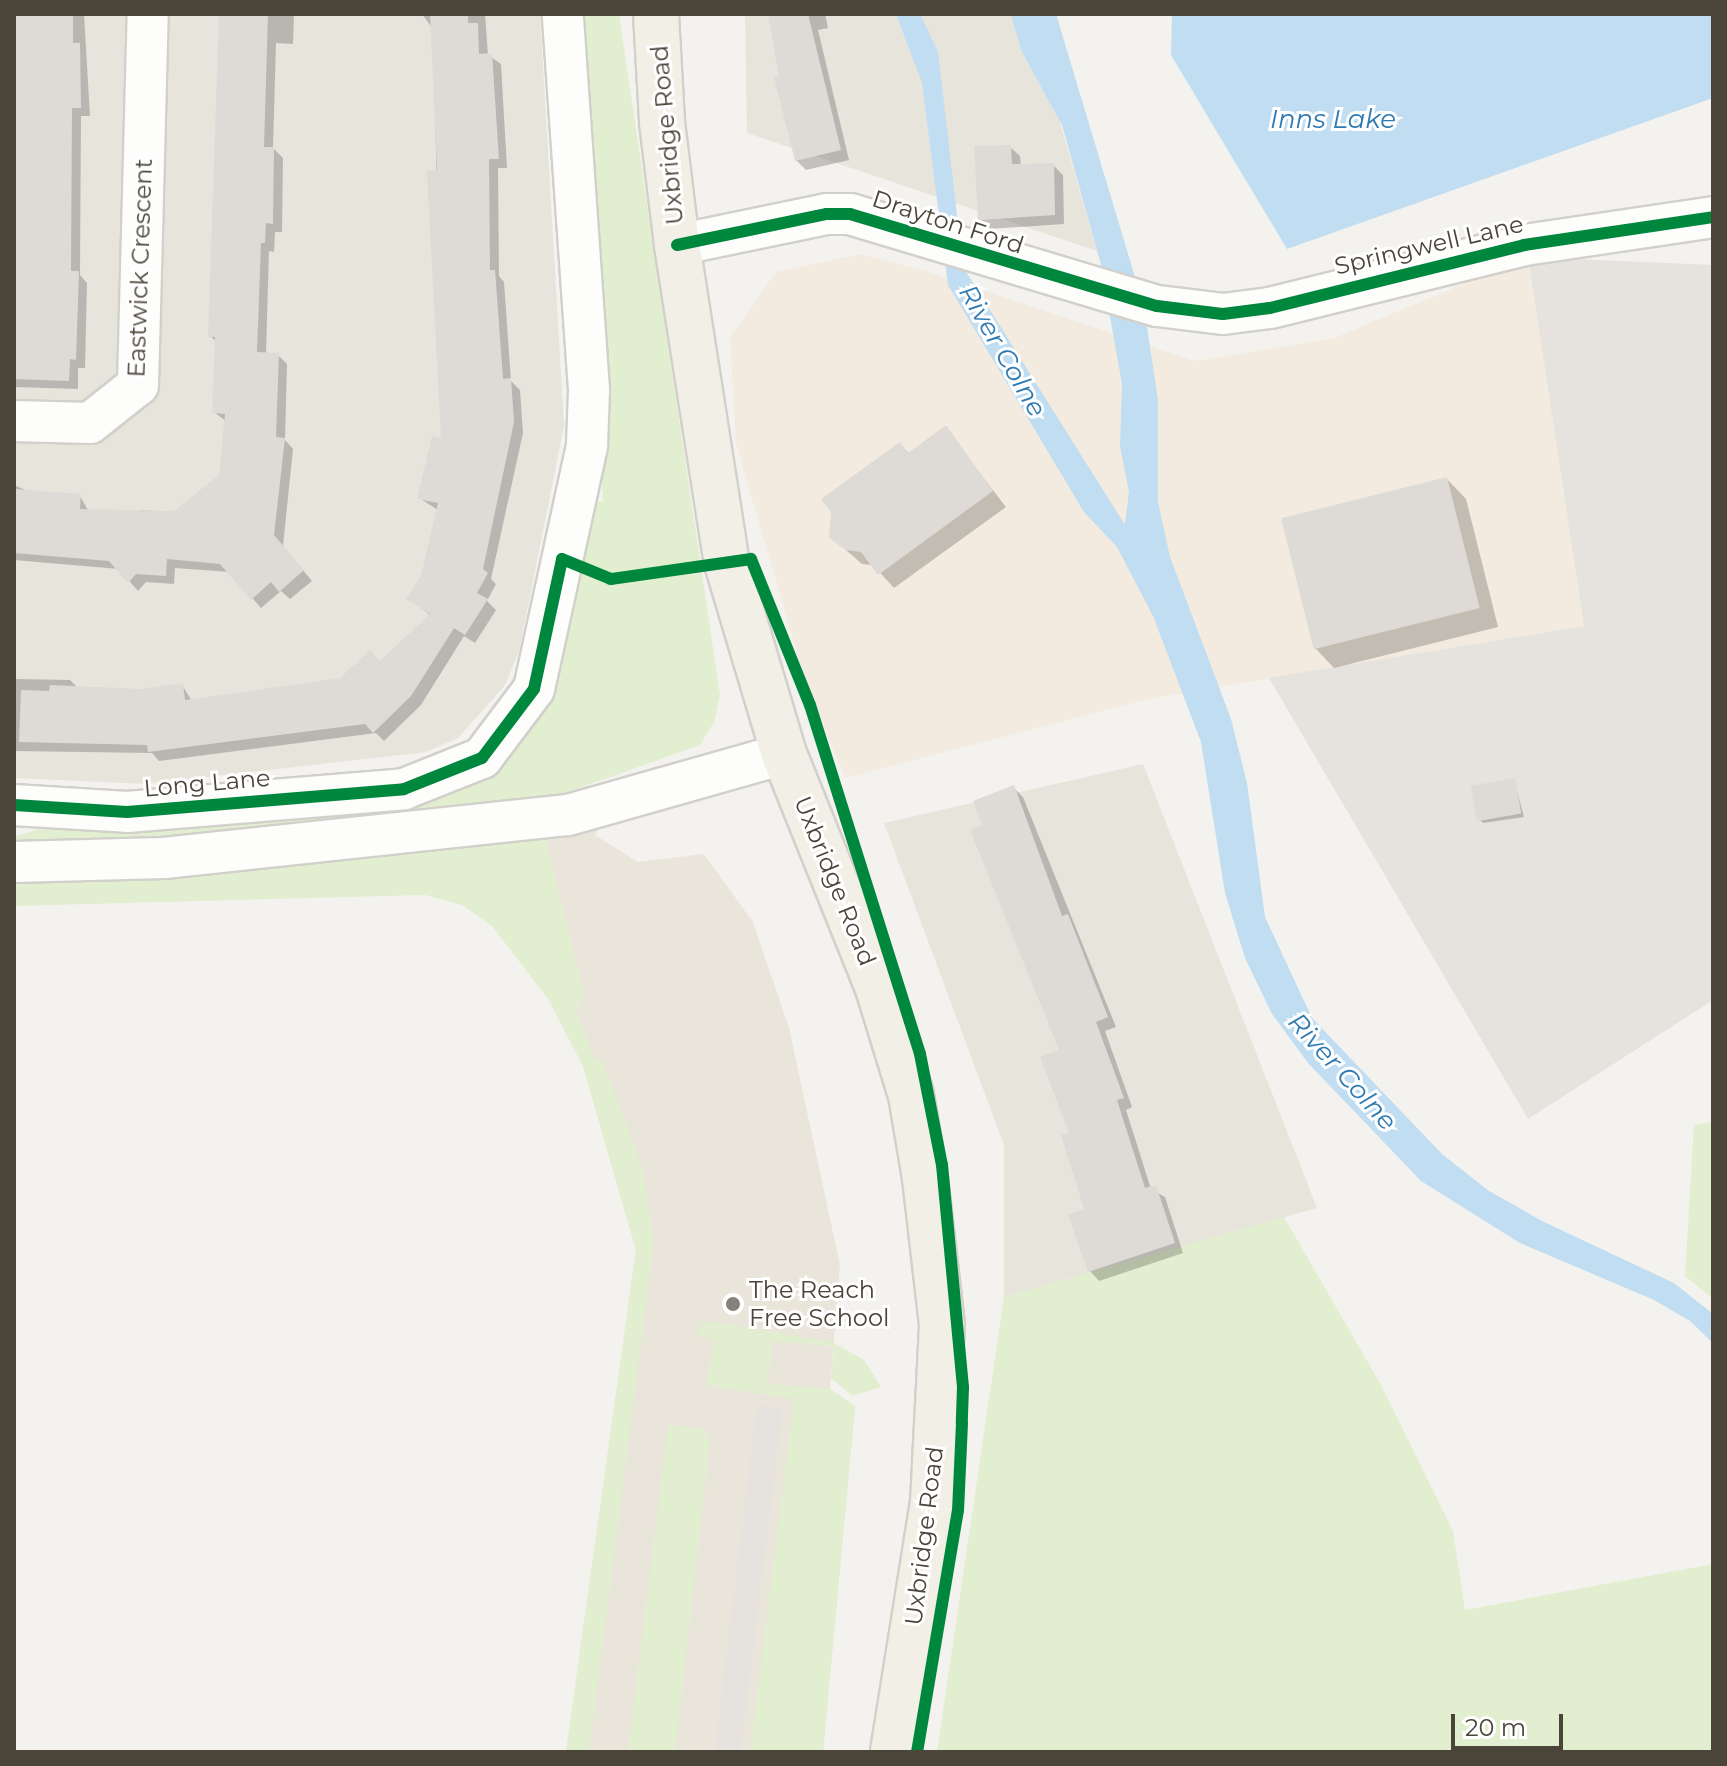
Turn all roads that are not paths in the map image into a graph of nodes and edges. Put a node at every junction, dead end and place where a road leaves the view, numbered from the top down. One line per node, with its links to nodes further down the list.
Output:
1 (148, 14): 7 (street, Eastwick Crescent)
2 (563, 14): 9 (street, Long Lane)
3 (656, 14): 5 (main road, Uxbridge Road)
4 (1713, 217): 6 (street, Springwell Lane)
5 (677, 245): 6 (street, Drayton Ford); 8 (main road, Uxbridge Road)
6 (1157, 306)
7 (14, 421)
8 (784, 754): 10 (street); 11 (main road, Uxbridge Road)
9 (14, 805)
10 (14, 862)
11 (893, 1752)

